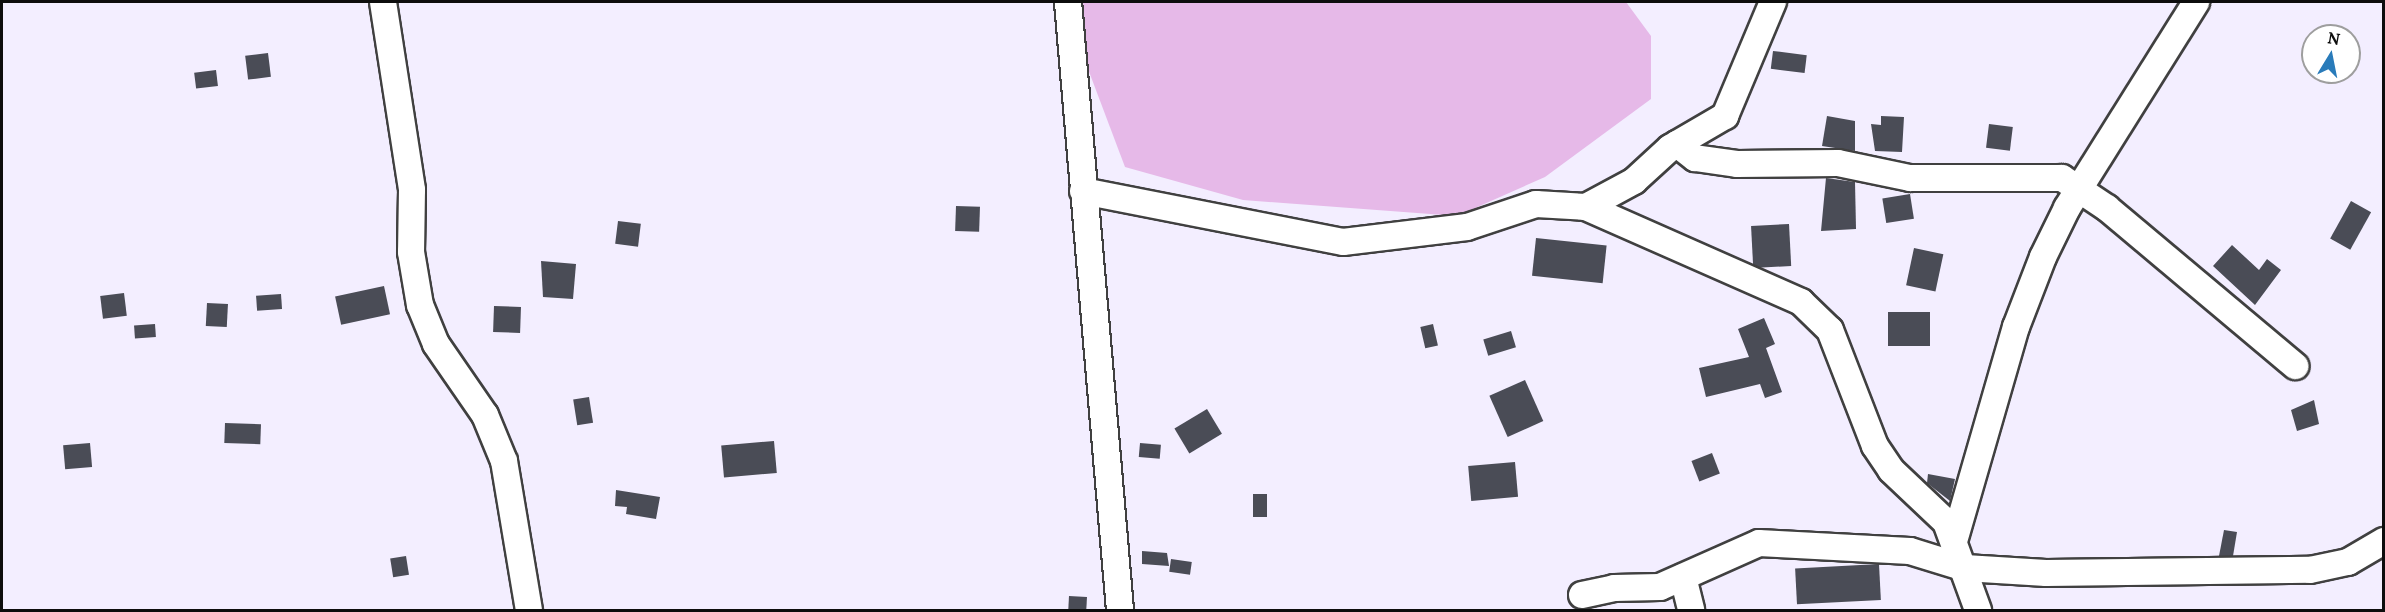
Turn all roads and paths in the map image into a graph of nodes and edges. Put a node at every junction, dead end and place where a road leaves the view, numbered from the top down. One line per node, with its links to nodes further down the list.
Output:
1 (383, 2): 15 (street)
2 (1068, 2): 7 (street)
3 (1773, 2): 5 (street)
4 (2196, 2): 6 (street)
5 (1677, 144): 6 (street); 8 (street)
6 (2079, 188): 9 (street); 10 (street)
7 (1083, 191): 8 (street); 16 (street)
8 (1586, 207): 10 (street)
9 (2295, 366)
10 (1955, 538): 12 (street)
11 (2384, 541): 12 (street)
12 (1965, 568): 13 (street); 18 (street)
13 (1683, 577): 14 (street); 17 (street)
14 (1582, 596)
15 (529, 610)
16 (1120, 610)
17 (1691, 610)
18 (1978, 610)

